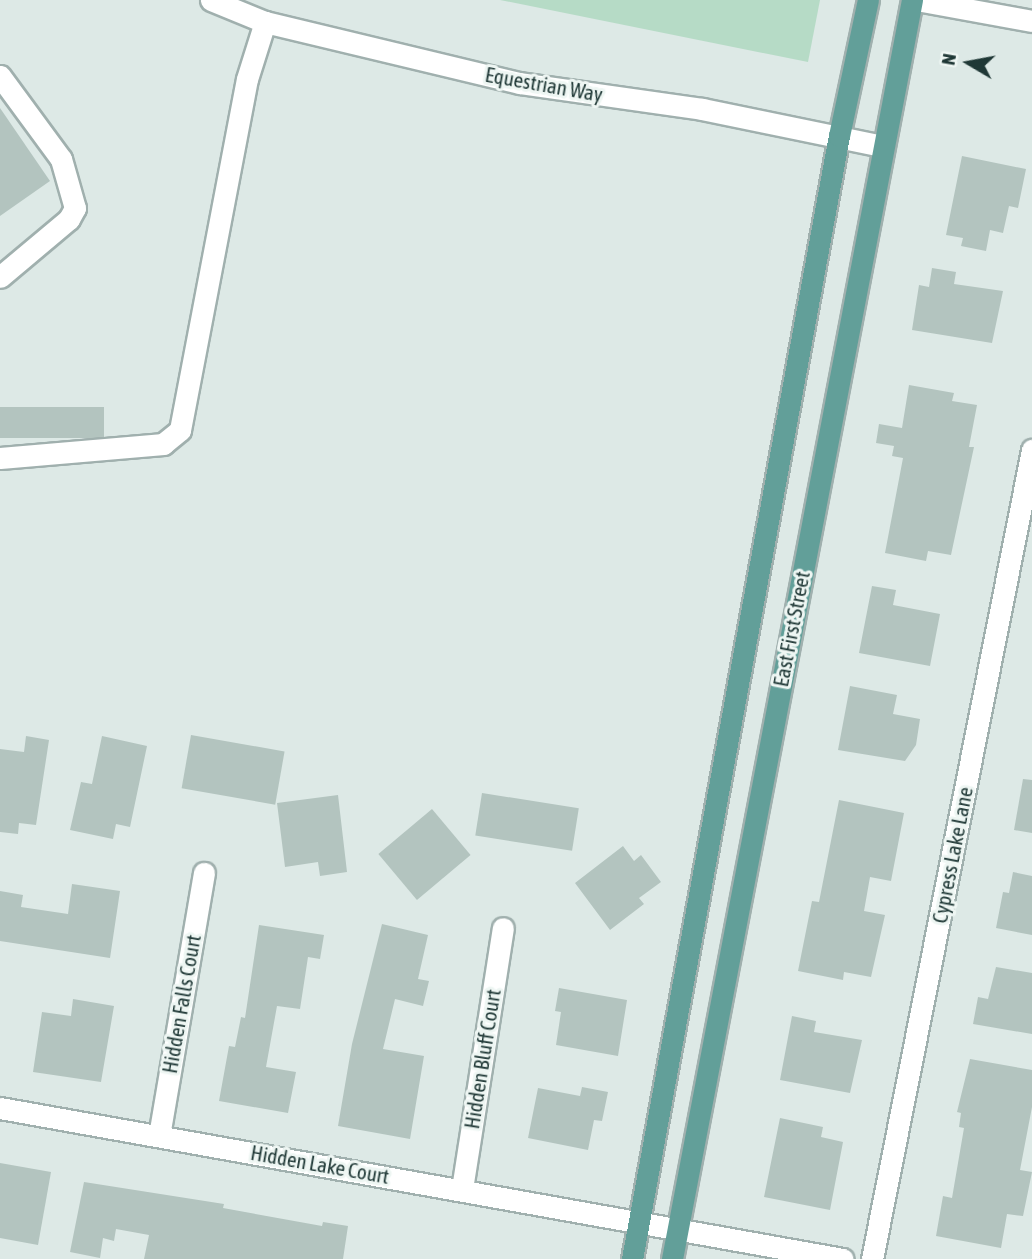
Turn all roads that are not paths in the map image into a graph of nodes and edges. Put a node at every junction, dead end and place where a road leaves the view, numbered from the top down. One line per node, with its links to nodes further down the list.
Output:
1 (211, 0): 5 (street, Equestrian Way)
2 (868, 0): 7 (main road, East First Street)
3 (914, 0): 4 (street); 8 (main road, East First Street)
4 (1032, 21)
5 (265, 22): 7 (street, Equestrian Way); 11 (street)
6 (0, 76): 9 (street)
7 (839, 136): 8 (street, Equestrian Way); 17 (main road, East First Street)
8 (882, 146): 18 (main road, East First Street)
9 (0, 277)
10 (1032, 450): 22 (street, Cypress Lake Lane)
11 (0, 458)
12 (204, 873): 15 (street, Hidden Falls Court)
13 (503, 928): 16 (street, Hidden Bluff Court)
14 (0, 1108): 15 (street, Hidden Lake Court)
15 (159, 1136): 16 (street, Hidden Lake Court)
16 (462, 1189): 17 (street, Hidden Lake Court)
17 (640, 1220): 18 (street, Hidden Lake Court); 19 (main road, East First Street)
18 (678, 1227): 20 (main road, East First Street); 21 (street, Hidden Lake Court)
19 (632, 1259)
20 (672, 1259)
21 (843, 1259)
22 (872, 1259)

